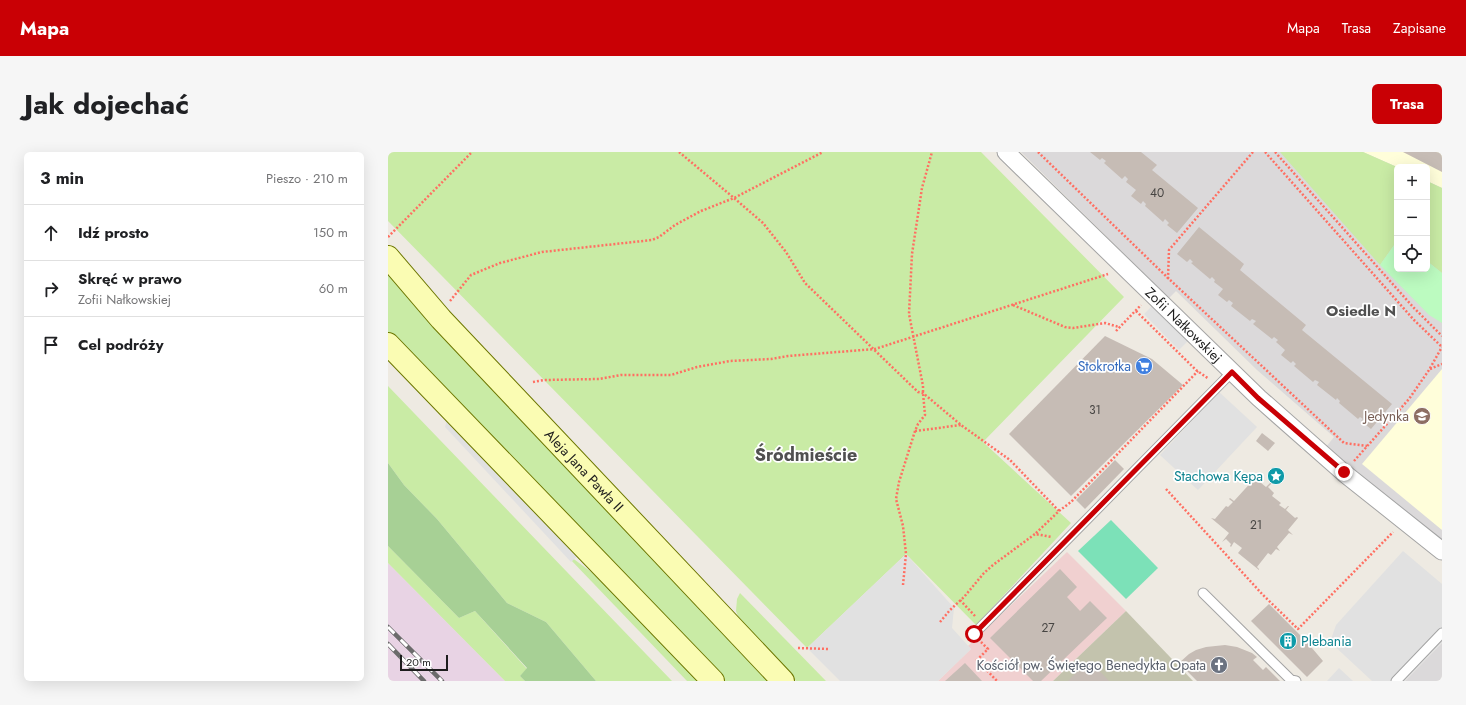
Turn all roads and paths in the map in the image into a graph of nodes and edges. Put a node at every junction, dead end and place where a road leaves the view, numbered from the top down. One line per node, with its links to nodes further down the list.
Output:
1 (472, 152): 11 (path)
2 (679, 152): 10 (path)
3 (823, 152): 10 (path)
4 (932, 152): 22 (path)
5 (1006, 152): 29 (street, Zofii Nałkowskiej)
6 (1038, 152): 14 (path)
7 (1254, 152): 14 (path)
8 (1265, 152): 24 (path)
9 (1276, 152): 21 (path)
10 (734, 198): 16 (path); 25 (path)
11 (388, 237)
12 (388, 257): 52 (street, Aleja Jana Pawła II)
13 (1109, 274): 18 (path)
14 (1168, 278): 15 (path); 34 (path)
15 (1166, 280)
16 (455, 296)
17 (1145, 302): 19 (path)
18 (1013, 305): 19 (path); 22 (path)
19 (1119, 327): 20 (path)
20 (1116, 331)
21 (1442, 336)
22 (913, 337): 25 (path); 31 (path)
23 (388, 344): 51 (street)
24 (1442, 347): 27 (path)
25 (875, 349): 30 (path); 31 (path)
26 (1442, 364): 27 (path)
27 (1429, 370): 34 (path)
28 (1198, 371): 37 (path)
29 (1232, 372): 35 (street, Zofii Nałkowskiej); 40 (lane)
30 (533, 382)
31 (923, 393): 32 (path); 33 (path)
32 (961, 425): 33 (path); 37 (path)
33 (915, 431): 42 (path)
34 (1367, 446): 35 (path)
35 (1344, 472): 41 (street, Zofii Nałkowskiej)
36 (1166, 489): 38 (path)
37 (1059, 511): 39 (path)
38 (1396, 529)
39 (1035, 534): 40 (path); 44 (path)
40 (1063, 544): 48 (lane)
41 (1440, 544)
42 (903, 585)
43 (1203, 593): 54 (lane)
44 (960, 600): 45 (path); 46 (path)
45 (969, 610)
46 (940, 622)
47 (1442, 633): 55 (lane)
48 (974, 634): 53 (path)
49 (798, 648): 50 (path)
50 (828, 649)
51 (712, 681)
52 (783, 681)
53 (997, 681)
54 (1296, 681)
55 (1396, 681)

